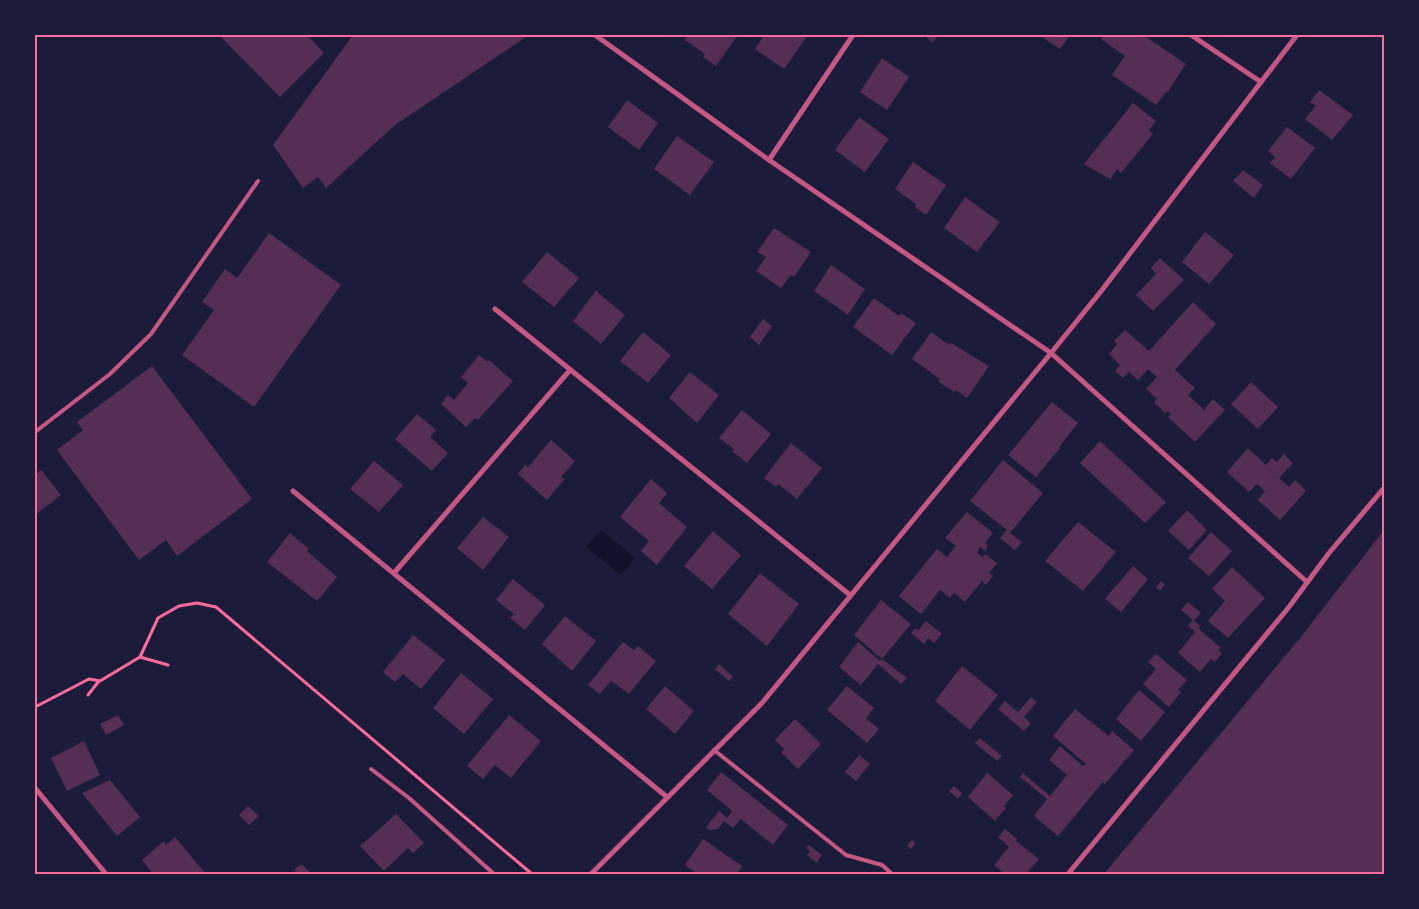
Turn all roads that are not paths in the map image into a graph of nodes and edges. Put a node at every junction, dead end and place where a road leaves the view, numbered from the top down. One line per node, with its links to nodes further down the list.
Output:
1 (595, 35): 6 (street)
2 (853, 35): 6 (street)
3 (1191, 35): 5 (street)
4 (1297, 35): 5 (street)
5 (1260, 82): 9 (street)
6 (770, 160): 9 (street)
7 (258, 181): 11 (lane)
8 (495, 309): 10 (street)
9 (1051, 353): 15 (street); 16 (street)
10 (570, 370): 14 (street); 16 (street)
11 (35, 432)
12 (1384, 488): 15 (street)
13 (293, 491): 14 (street)
14 (394, 574): 20 (street)
15 (1307, 582): 25 (street)
16 (850, 594): 17 (street)
17 (714, 750): 20 (street); 24 (lane)
18 (371, 769): 22 (lane)
19 (35, 788): 21 (street)
20 (667, 797): 23 (street)
21 (106, 874)
22 (494, 874)
23 (591, 874)
24 (892, 874)
25 (1068, 874)

